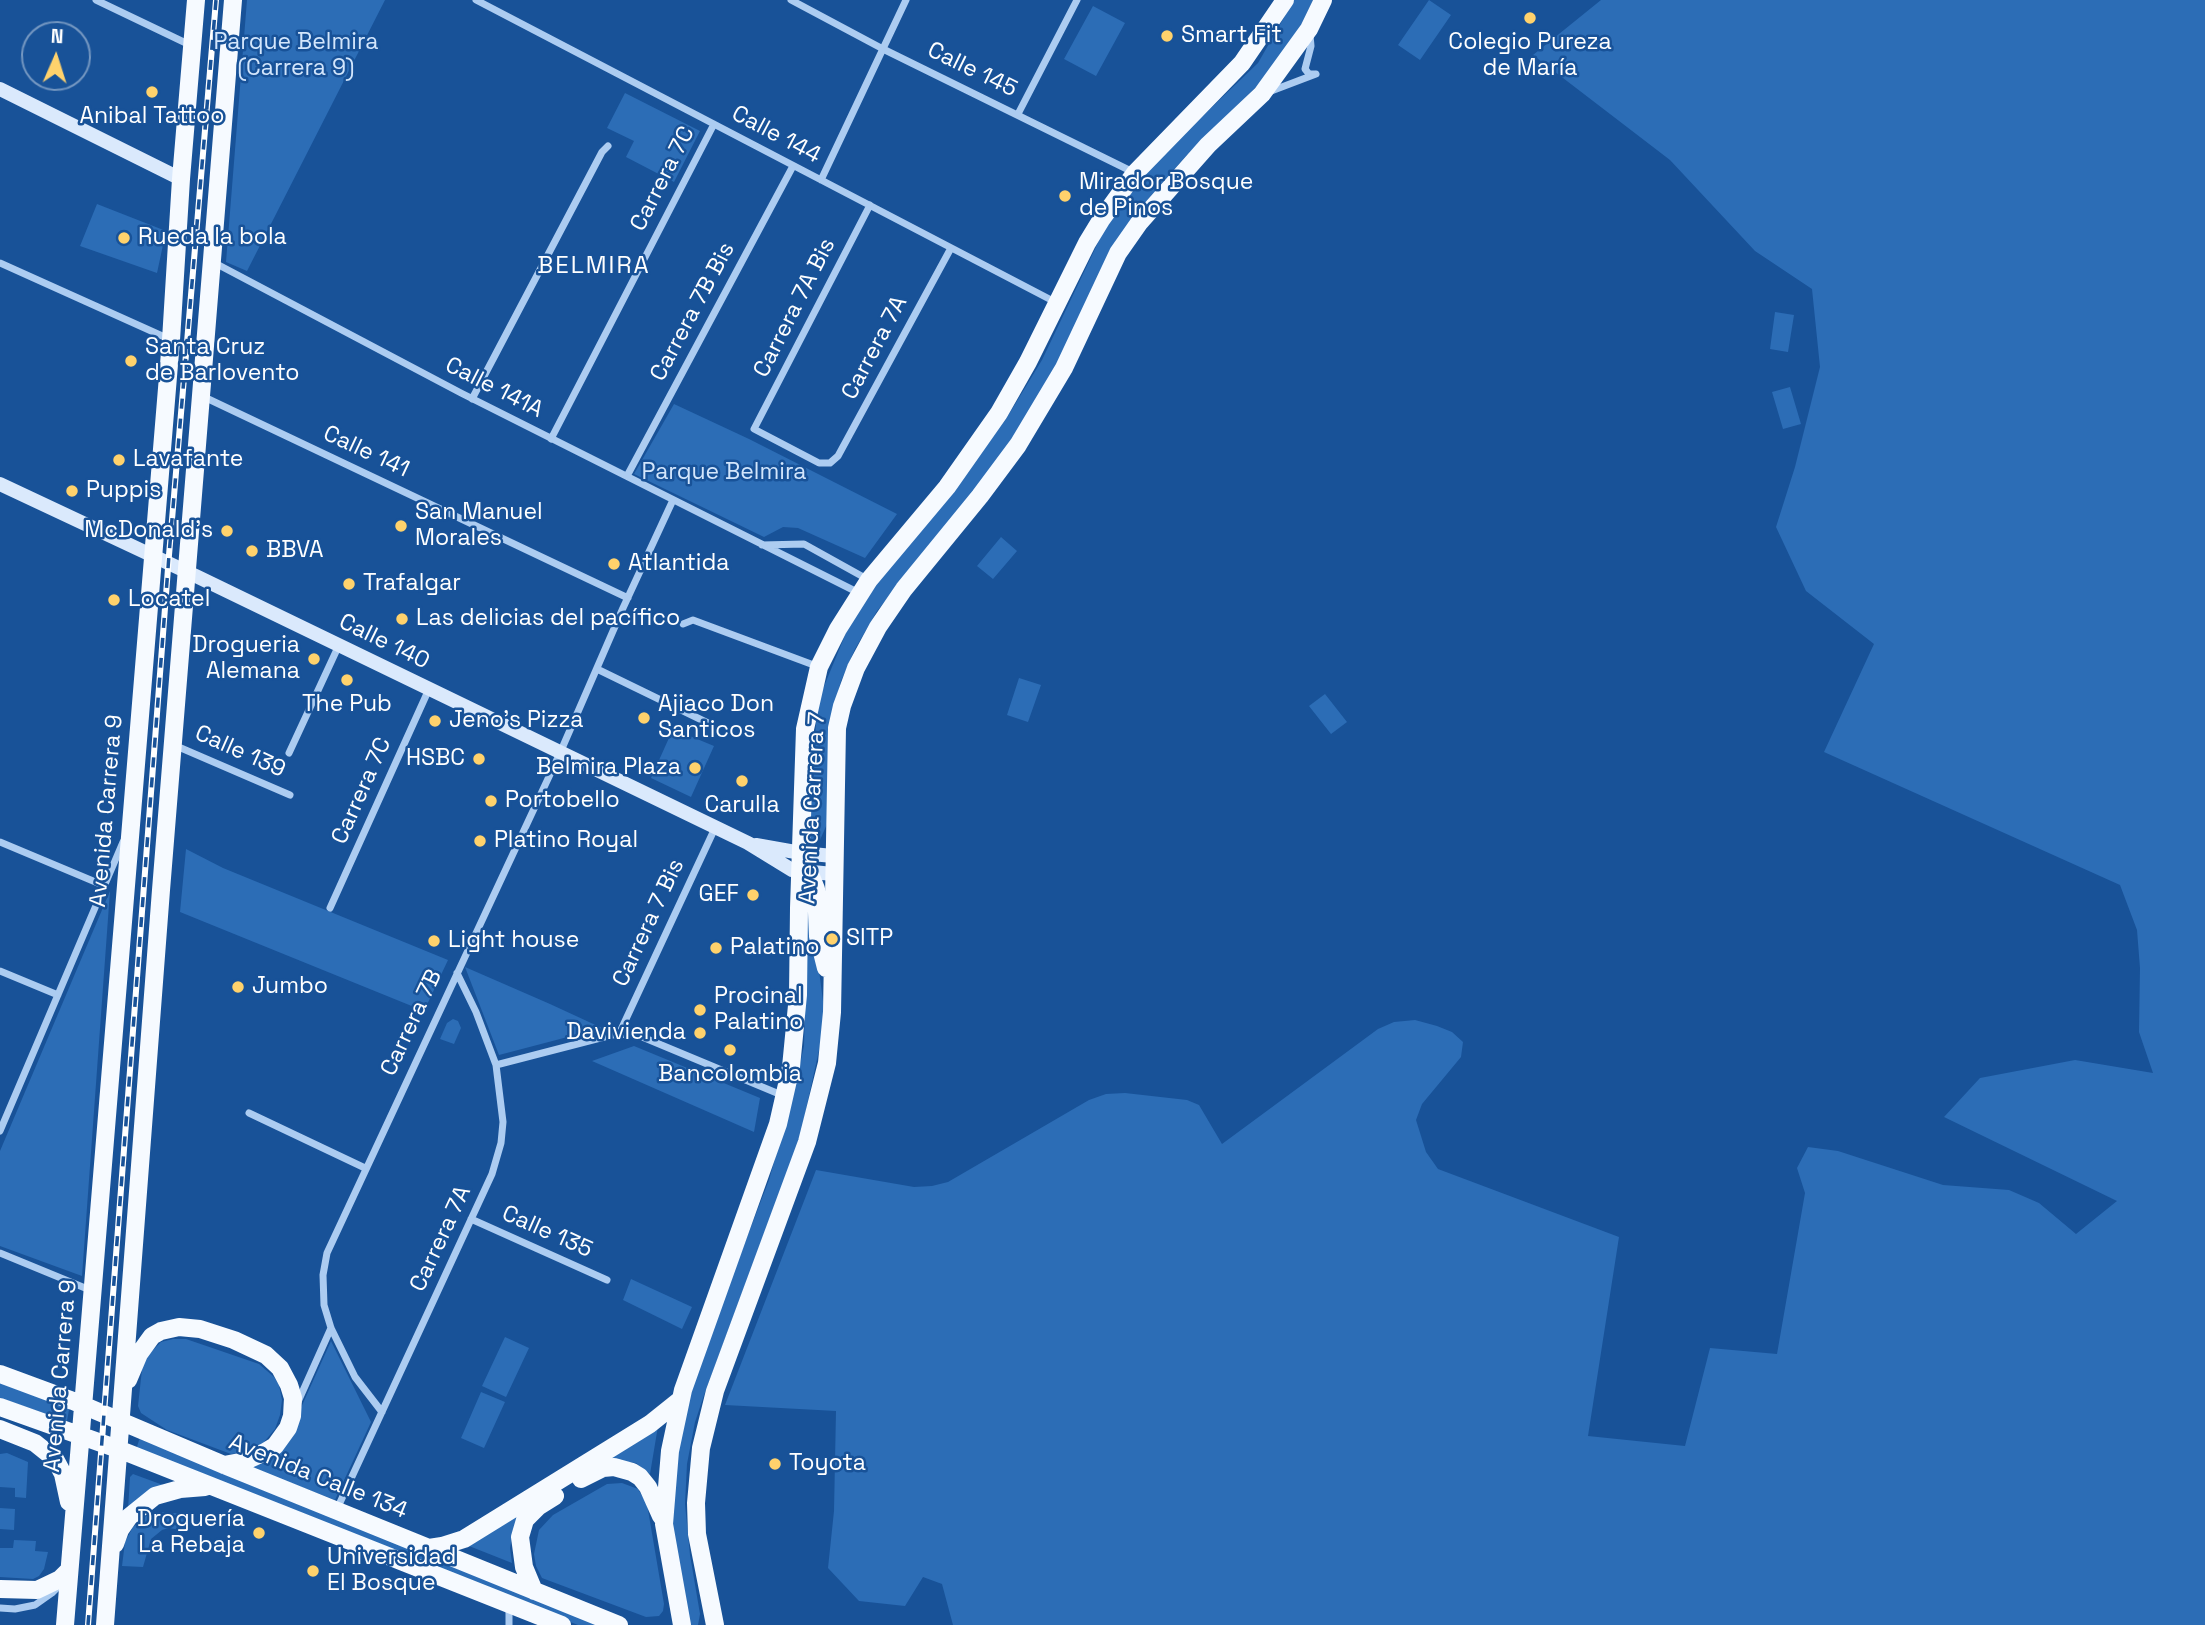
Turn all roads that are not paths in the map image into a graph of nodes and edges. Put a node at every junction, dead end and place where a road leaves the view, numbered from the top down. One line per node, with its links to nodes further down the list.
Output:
1 (96, 0): 11 (street)
2 (196, 0): 11 (main road, Avenida Carrera 9)
3 (233, 0): 24 (main road)
4 (476, 0): 16 (street, Calle 144)
5 (792, 0): 12 (street, Calle 145)
6 (906, 0): 12 (street)
7 (1077, 0): 15 (street)
8 (1285, 0): 19 (main road, Avenida Carrera 7)
9 (1323, 0): 10 (main road, Avenida Carrera 7)
10 (1309, 29): 14 (main road, Avenida Carrera 7); 14 (street)
11 (192, 46): 20 (main road, Avenida Carrera 9)
12 (883, 49): 15 (street, Calle 145); 21 (street)
13 (0, 89): 20 (street)
14 (1262, 94): 55 (main road, Avenida Carrera 7)
15 (1018, 114): 19 (street, Calle 145)
16 (713, 124): 18 (street, Calle 144); 30 (street, Carrera 7C)
17 (608, 146): 29 (street)
18 (793, 166): 21 (street, Calle 144); 32 (street, Carrera 7B Bis)
19 (1135, 173): 26 (main road, Avenida Carrera 7)
20 (181, 179): 27 (main road, Avenida Carrera 9)
21 (821, 180): 22 (street, Calle 144)
22 (870, 205): 23 (street, Calle 144); 31 (street, Carrera 7A Bis)
23 (951, 247): 26 (street, Calle 144); 31 (street, Carrera 7A)
24 (211, 261): 28 (main road); 29 (street, Calle 141A)
25 (0, 263): 27 (street)
26 (1058, 303): 38 (main road, Avenida Carrera 7)
27 (171, 340): 36 (main road, Avenida Carrera 9)
28 (202, 396): 37 (main road); 39 (street, Calle 141)
29 (472, 399): 30 (street, Calle 141A)
30 (551, 439): 32 (street, Calle 141A)
31 (830, 463)
32 (627, 477): 34 (street, Calle 141A)
33 (0, 484): 36 (street, Calle 140)
34 (673, 500): 35 (street, Calle 141A); 39 (street, Carrera 7B)
35 (762, 545): 38 (street, Calle 141A); 38 (street, Calle 141A)
36 (154, 557): 37 (street, Calle 140); 50 (main road, Avenida Carrera 9)
37 (188, 572): 41 (street, Calle 140); 46 (main road)
38 (864, 587): 42 (main road, Avenida Carrera 7)
39 (628, 598): 43 (street, Carrera 7B)
40 (683, 624): 42 (street)
41 (340, 645): 44 (street, Calle 140); 48 (street)
42 (819, 667): 54 (main road, Avenida Carrera 7)
43 (597, 669): 45 (street); 47 (street, Carrera 7B)
44 (429, 689): 47 (street, Calle 140); 58 (street, Carrera 7C)
45 (710, 724)
46 (174, 744): 49 (street, Calle 139); 75 (main road)
47 (561, 753): 51 (street, Calle 140); 60 (street, Carrera 7B)
48 (289, 754)
49 (290, 795)
50 (130, 826): 57 (street); 72 (main road, Avenida Carrera 9)
51 (715, 828): 53 (street, Calle 140); 63 (street, Carrera 7 Bis)
52 (0, 842): 57 (street)
53 (748, 843): 54 (street, Calle 140); 56 (street, Calle 140)
54 (801, 853): 55 (street, Calle 140); 56 (main road, Avenida Carrera 7)
55 (833, 865): 56 (street, Calle 140); 61 (main road, Avenida Carrera 7)
56 (805, 873): 61 (main road); 65 (main road, Avenida Carrera 7)
57 (105, 886): 62 (street)
58 (330, 908)
59 (0, 971): 62 (street)
60 (457, 973): 64 (street, Carrera 7A); 68 (street, Carrera 7B)
61 (831, 982): 97 (main road, Avenida Carrera 7)
62 (58, 995): 67 (street)
63 (619, 1034): 64 (street); 65 (street)
64 (496, 1065): 69 (street, Carrera 7A)
65 (785, 1096): 76 (main road, Avenida Carrera 7)
66 (249, 1113): 68 (street)
67 (0, 1131)
68 (365, 1168): 73 (street, Carrera 7B)
69 (471, 1219): 71 (street, Calle 135); 79 (street, Carrera 7A)
70 (0, 1253): 72 (street)
71 (607, 1280)
72 (93, 1291): 77 (main road, Avenida Carrera 9)
73 (331, 1328): 79 (street, Carrera 7B); 80 (street)
74 (0, 1374): 77 (main road, Avenida Calle 134)
75 (122, 1397): 80 (main road); 81 (main road)
76 (680, 1400): 89 (main road, Avenida Carrera 7); 90 (main road)
77 (84, 1406): 81 (main road, Avenida Calle 134); 83 (main road, Avenida Carrera 9)
78 (0, 1407): 83 (main road, Avenida Calle 134)
79 (382, 1412): 87 (street, Carrera 7A)
80 (292, 1416): 85 (main road)
81 (120, 1421): 84 (main road); 85 (main road, Avenida Calle 134)
82 (0, 1429): 88 (main road)
83 (81, 1436): 84 (main road, Avenida Calle 134); 88 (main road, Avenida Carrera 9)
84 (118, 1449): 86 (main road, Avenida Calle 134); 91 (main road)
85 (223, 1465): 87 (main road, Avenida Calle 134)
86 (214, 1487): 91 (main road); 95 (main road, Avenida Calle 134)
87 (336, 1511): 90 (main road, Avenida Calle 134)
88 (73, 1520): 92 (main road, Avenida Carrera 9)
89 (664, 1524): 94 (main road); 103 (main road, Avenida Carrera 7)
90 (429, 1548): 94 (main road, Avenida Calle 134)
91 (111, 1554): 99 (main road)
92 (69, 1570): 93 (main road); 96 (street); 98 (main road, Avenida Carrera 9)
93 (0, 1590)
94 (534, 1591): 102 (main road, Avenida Calle 134)
95 (509, 1604): 100 (street); 101 (main road, Avenida Calle 134)
96 (0, 1608)
97 (712, 1621)
98 (65, 1625)
99 (105, 1625)
100 (509, 1625)
101 (562, 1625)
102 (619, 1625)
103 (682, 1625)

